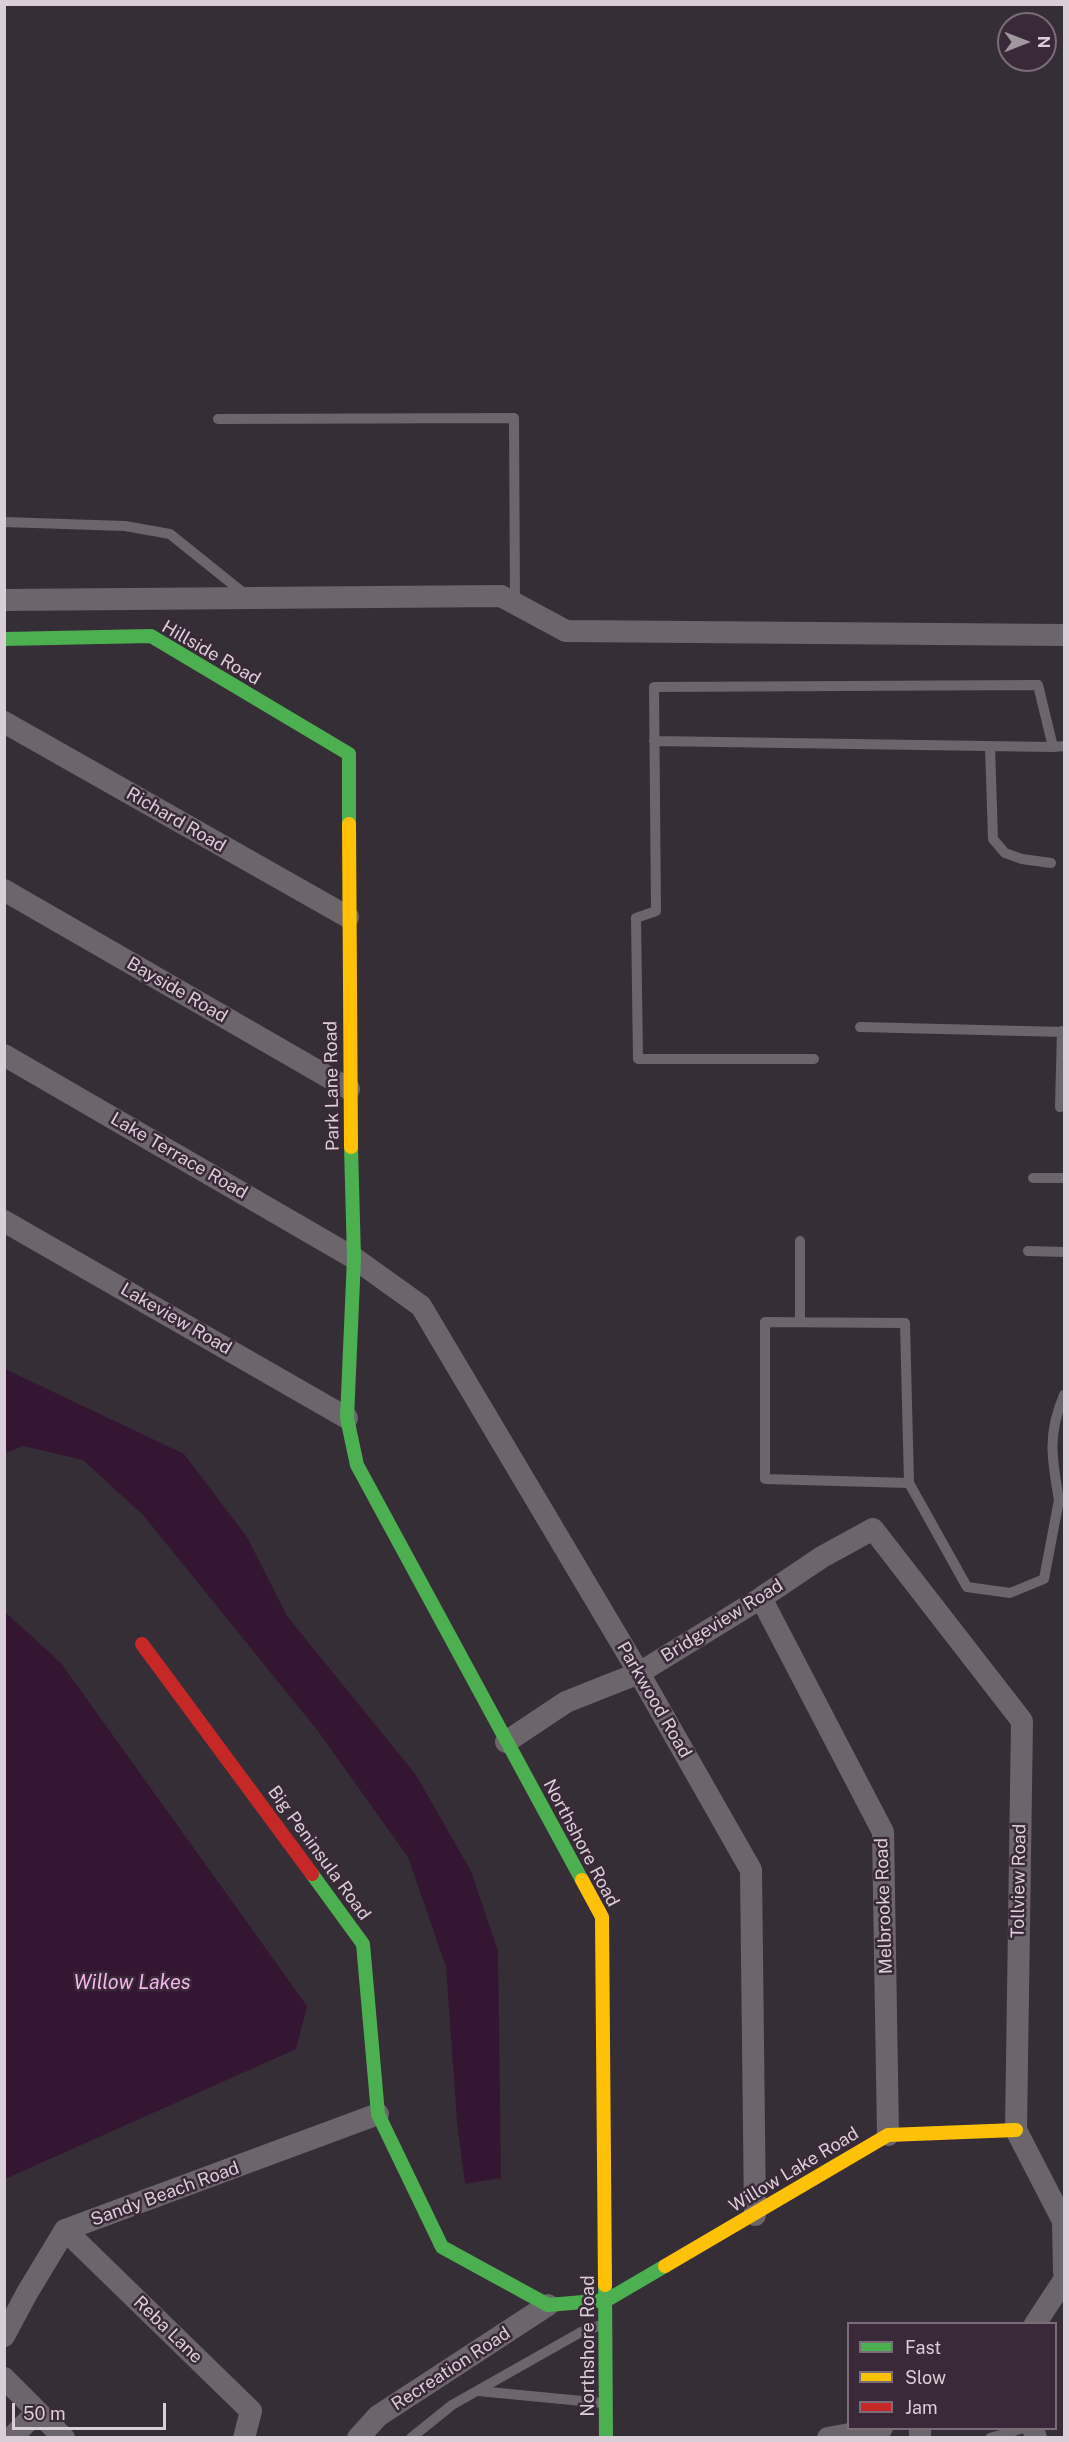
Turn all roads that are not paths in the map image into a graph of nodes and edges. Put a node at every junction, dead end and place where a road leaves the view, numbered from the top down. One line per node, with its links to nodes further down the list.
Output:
1 (218, 419): 5 (lane)
2 (4, 522): 3 (lane)
3 (249, 598): 4 (street); 5 (street)
4 (4, 600)
5 (515, 603): 6 (street)
6 (1065, 635)
7 (4, 639): 13 (street, Hillside Road)
8 (4, 723): 16 (street, Richard Road)
9 (654, 741): 10 (lane); 12 (lane); 20 (lane)
10 (990, 746): 12 (lane); 14 (lane)
11 (1065, 746): 12 (lane)
12 (1053, 747)
13 (349, 754): 16 (street, Park Lane Road)
14 (1051, 863)
15 (4, 890): 21 (street, Bayside Road)
16 (348, 917): 21 (street, Park Lane Road)
17 (860, 1027): 18 (lane)
18 (1063, 1031): 22 (lane)
19 (4, 1055): 29 (street, Lake Terrace Road)
20 (814, 1059)
21 (349, 1089): 29 (street, Park Lane Road)
22 (1060, 1107)
23 (1033, 1178): 24 (lane)
24 (1065, 1178)
25 (4, 1221): 32 (street, Lakeview Road)
26 (800, 1241): 30 (lane)
27 (1028, 1251): 28 (lane)
28 (1065, 1252)
29 (354, 1258): 32 (street, Park Lane Road); 38 (street, Parkwood Road)
30 (800, 1322): 33 (lane); 33 (lane)
31 (1065, 1395): 34 (lane)
32 (347, 1418): 39 (street, Northshore Road)
33 (909, 1483): 34 (lane)
34 (1062, 1500)
35 (873, 1529): 36 (street, Bridgeview Road); 41 (street, Tollview Road)
36 (761, 1598): 38 (street, Bridgeview Road); 42 (street, Melbrooke Road)
37 (142, 1644): 40 (street, Big Peninsula Road)
38 (639, 1673): 39 (street, Bridgeview Road); 43 (street, Parkwood Road)
39 (506, 1742): 48 (street, Northshore Road)
40 (378, 2114): 45 (street, Sandy Beach Road); 49 (street, Big Peninsula Road)
41 (1016, 2130): 42 (street, Willow Lake Road); 44 (street, Tollview Road)
42 (888, 2135): 43 (street, Willow Lake Road)
43 (755, 2215): 48 (street, Willow Lake Road)
44 (1064, 2222): 46 (street, Tollview Road)
45 (65, 2230): 52 (street); 61 (street, Reba Lane)
46 (1065, 2272)
47 (1065, 2280): 50 (street)
48 (607, 2300): 49 (street); 51 (street, Northshore Road)
49 (548, 2305): 62 (street, Recreation Road)
50 (1036, 2322)
51 (607, 2323): 54 (lane); 55 (street, Northshore Road)
52 (4, 2336)
53 (4, 2378): 56 (street)
54 (478, 2391): 55 (lane); 63 (lane)
55 (606, 2403): 64 (street, Northshore Road)
56 (38, 2412): 59 (street); 60 (street)
57 (871, 2430): 65 (street)
58 (1017, 2430): 66 (lane)
59 (11, 2438)
60 (64, 2438)
61 (244, 2438)
62 (358, 2438)
63 (411, 2438)
64 (606, 2438)
65 (828, 2438)
66 (990, 2438)

